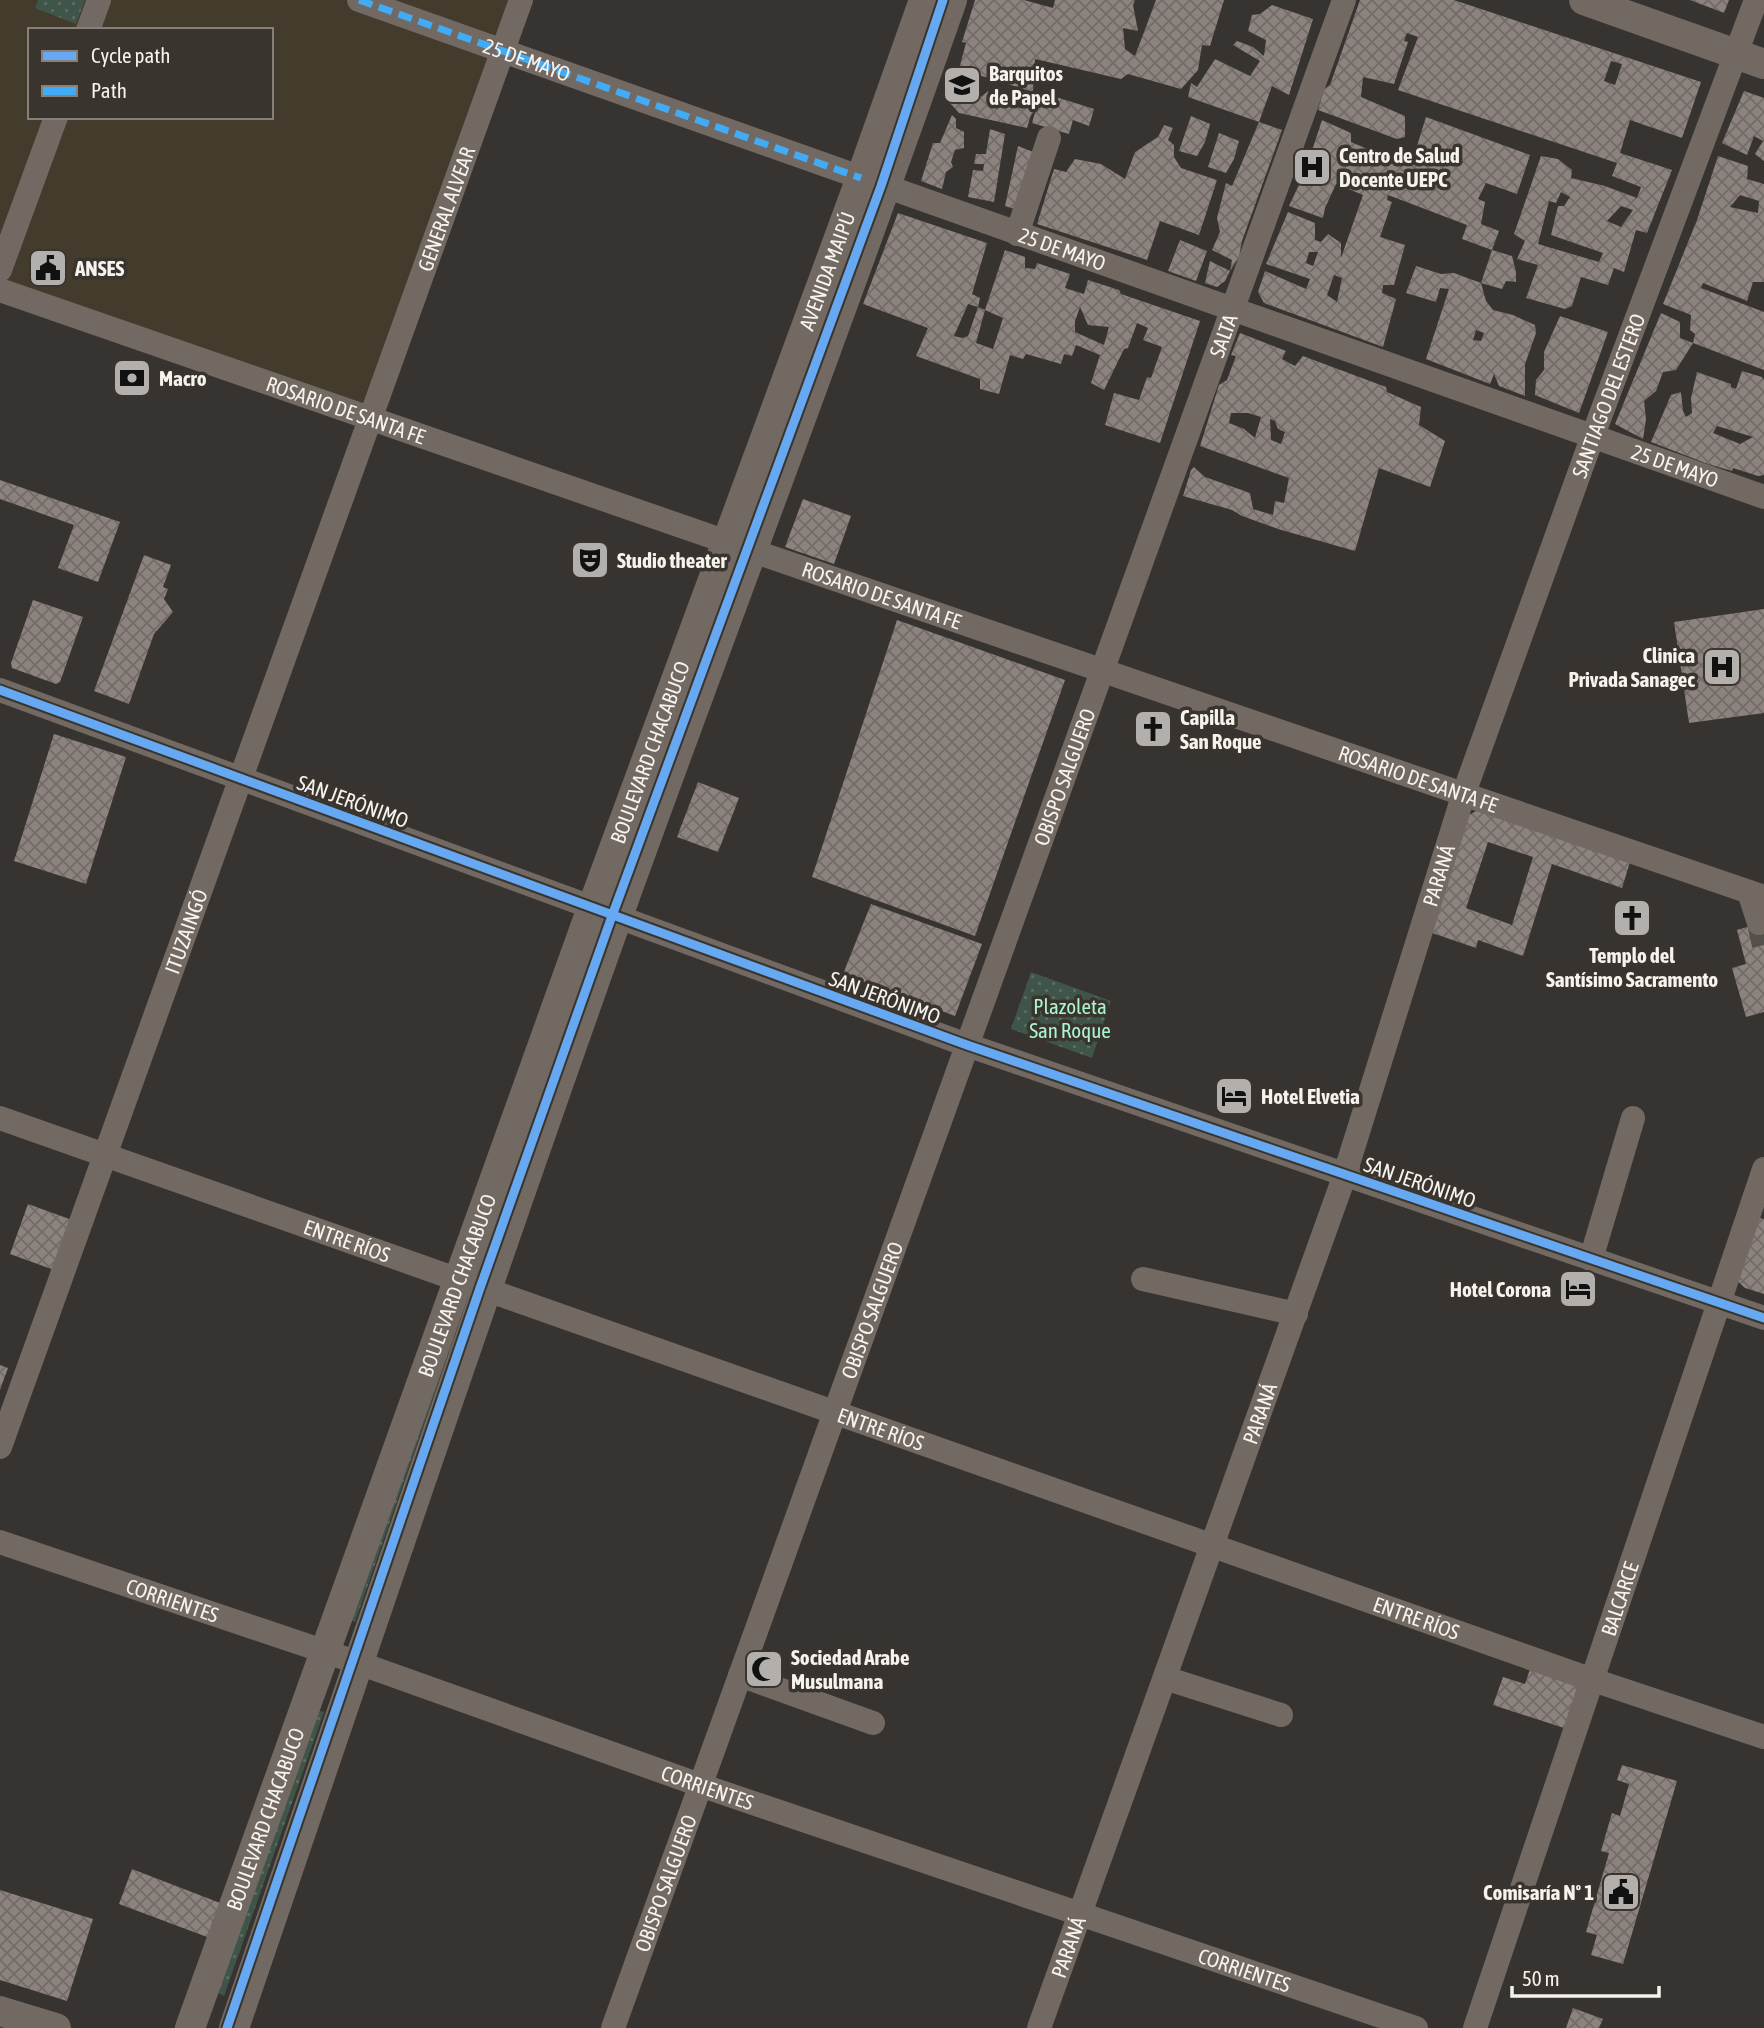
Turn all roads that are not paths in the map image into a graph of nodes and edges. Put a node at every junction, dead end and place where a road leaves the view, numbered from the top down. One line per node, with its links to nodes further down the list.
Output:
1 (99, 0): 9 (street)
2 (359, 0): 10 (street, 25 DE MAYO)
3 (521, 0): 10 (street, GENERAL ALVEAR)
4 (924, 0): 15 (main road, AVENIDA MAIPÚ)
5 (952, 0): 15 (main road, AVENIDA MAIPÚ)
6 (1344, 0): 19 (street, SALTA)
7 (1584, 0): 11 (main road)
8 (1756, 0): 11 (street, SANTIAGO DEL ESTERO)
9 (89, 28)
10 (503, 51): 15 (street, 25 DE MAYO); 20 (street, GENERAL ALVEAR)
11 (1736, 53): 12 (main road); 21 (street, SANTIAGO DEL ESTERO)
12 (1764, 64)
13 (55, 119): 17 (street)
14 (1049, 138): 16 (street)
15 (874, 183): 16 (street, 25 DE MAYO); 23 (main road, AVENIDA MAIPÚ)
16 (1017, 234): 19 (street, 25 DE MAYO)
17 (0, 270)
18 (0, 289): 20 (street, ROSARIO DE SANTA FE)
19 (1232, 309): 21 (street, 25 DE MAYO); 24 (street, SALTA)
20 (372, 418): 23 (street, ROSARIO DE SANTA FE); 26 (street, ITUZAINGÓ)
21 (1592, 438): 22 (street, 25 DE MAYO); 27 (street, SANTIAGO DEL ESTERO)
22 (1764, 497)
23 (740, 547): 24 (street, ROSARIO DE SANTA FE); 29 (main road, BOULEVARD CHACABUCO)
24 (1104, 671): 27 (street, ROSARIO DE SANTA FE); 31 (street, OBISPO SALGUERO)
25 (0, 690): 26 (street, SAN JERÓNIMO)
26 (240, 778): 29 (street, SAN JERÓNIMO); 34 (street, ITUZAINGÓ)
27 (1464, 793): 28 (street, ROSARIO DE SANTA FE); 36 (street, PARANÁ)
28 (1757, 894): 30 (street)
29 (605, 913): 31 (street, SAN JERÓNIMO); 39 (main road, BOULEVARD CHACABUCO)
30 (1759, 923)
31 (967, 1045): 36 (street, SAN JERÓNIMO); 43 (street, OBISPO SALGUERO)
32 (0, 1118): 34 (street, ENTRE RÍOS)
33 (1633, 1118): 37 (street)
34 (105, 1155): 39 (street, ENTRE RÍOS); 44 (street, ITUZAINGÓ)
35 (1764, 1169): 40 (street, BALCARCE)
36 (1345, 1175): 37 (street, SAN JERÓNIMO); 41 (street, PARANÁ)
37 (1591, 1259): 40 (street, SAN JERÓNIMO)
38 (1143, 1279): 41 (street)
39 (472, 1284): 43 (street, ENTRE RÍOS); 47 (main road, BOULEVARD CHACABUCO); 48 (main road, BOULEVARD CHACABUCO)
40 (1720, 1303): 42 (street, SAN JERÓNIMO); 51 (street, BALCARCE)
41 (1296, 1314): 46 (street, PARANÁ)
42 (1764, 1318)
43 (835, 1412): 46 (street, ENTRE RÍOS); 49 (street, OBISPO SALGUERO)
44 (0, 1447)
45 (0, 1542): 47 (street, CORRIENTES)
46 (1213, 1546): 50 (street, PARANÁ); 51 (street, ENTRE RÍOS)
47 (324, 1651): 48 (street, CORRIENTES); 59 (main road, BOULEVARD CHACABUCO)
48 (359, 1663): 55 (street, CORRIENTES); 60 (main road, BOULEVARD CHACABUCO)
49 (740, 1675): 53 (street); 55 (street, OBISPO SALGUERO)
50 (1165, 1678): 52 (street); 56 (street, PARANÁ)
51 (1593, 1680): 54 (street, ENTRE RÍOS); 64 (street, BALCARCE)
52 (1281, 1716)
53 (873, 1723)
54 (1764, 1737)
55 (700, 1785): 56 (street, CORRIENTES); 61 (street, OBISPO SALGUERO)
56 (1080, 1914): 62 (street, PARANÁ); 63 (street, CORRIENTES)
57 (0, 2011): 58 (main road)
58 (55, 2028)
59 (190, 2028)
60 (234, 2028)
61 (613, 2028)
62 (1039, 2028)
63 (1416, 2028)
64 (1475, 2028)

